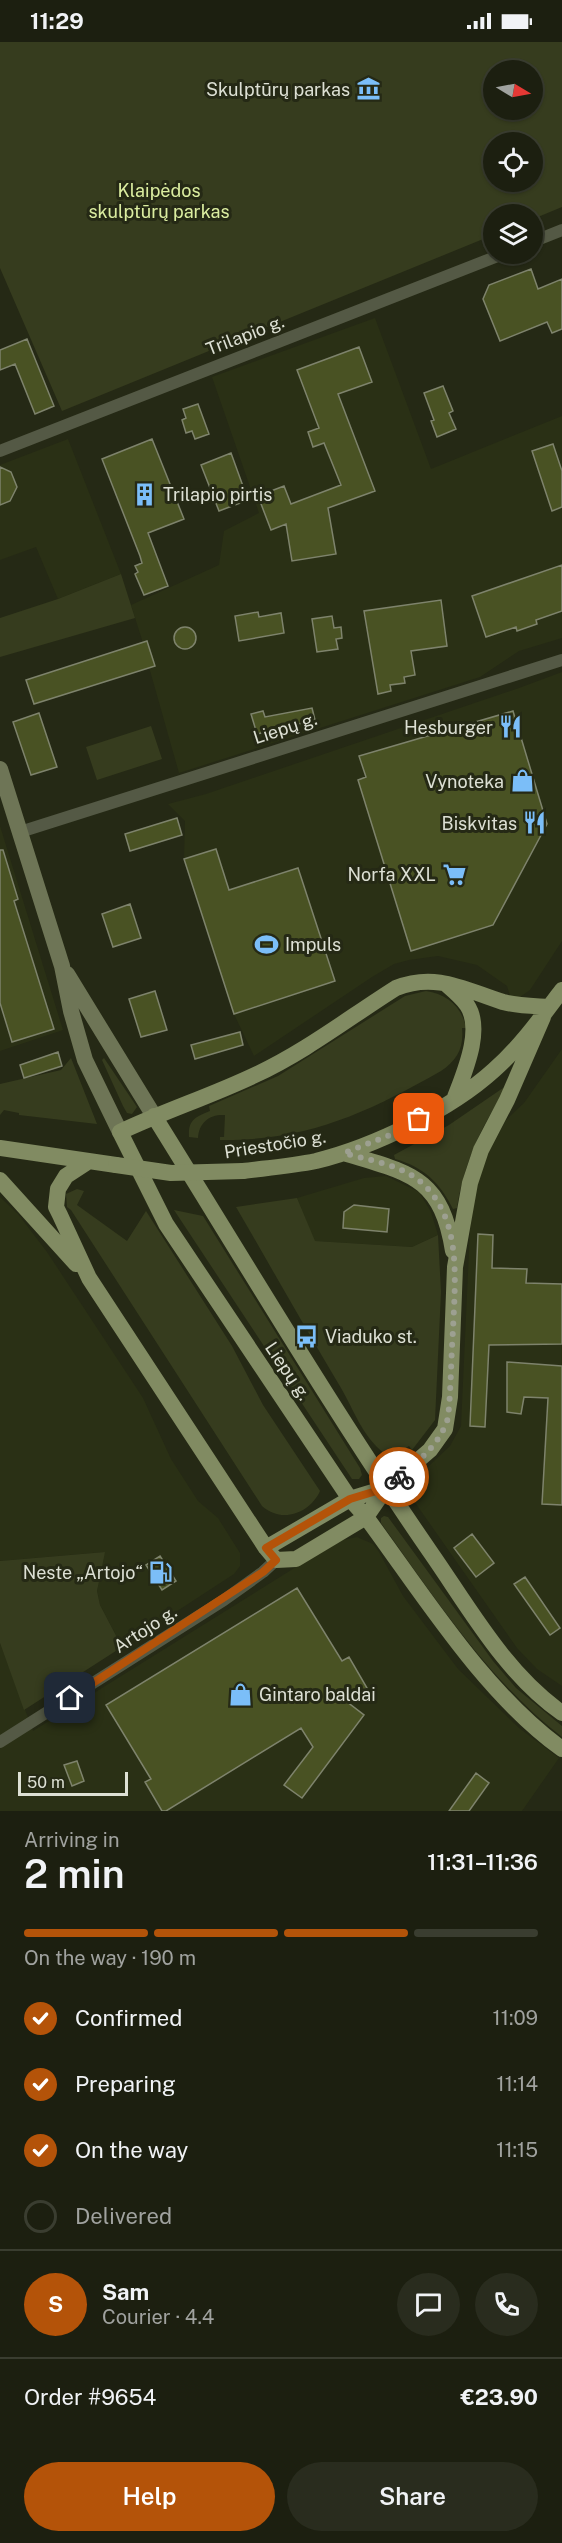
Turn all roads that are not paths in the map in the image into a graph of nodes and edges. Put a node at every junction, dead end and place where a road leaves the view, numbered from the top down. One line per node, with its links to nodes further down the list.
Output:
1 (562, 230): 2 (street)
2 (543, 238)
3 (483, 262): 4 (street, Trilapio g.)
4 (0, 451)
5 (562, 660): 7 (street, Liepų g.)
6 (0, 769): 7 (main road, Liepų g.)
7 (20, 832): 8 (main road, Liepų g.)
8 (62, 966): 13 (main road, Liepų g.); 14 (main road, Liepų g.)
9 (445, 982): 11 (main road); 12 (main road); 13 (main road)
10 (562, 990): 11 (main road, Priestočio g.)
11 (546, 1012): 12 (main road, Priestočio g.); 19 (main road)
12 (454, 1100): 16 (main road, Priestočio g.)
13 (154, 1116): 14 (main road); 21 (main road, Liepų g.)
14 (120, 1132): 22 (main road, Liepų g.)
15 (0, 1148): 17 (main road, Priestočio g.)
16 (344, 1153): 17 (main road, Priestočio g., bridge); 19 (main road)
17 (89, 1161): 20 (main road)
18 (0, 1180): 20 (main road)
19 (455, 1267): 21 (main road)
20 (88, 1278): 24 (main road)
21 (386, 1488): 22 (main road); 23 (main road); 25 (main road, Liepų g.)
22 (350, 1499): 23 (main road, Liepų g.); 24 (main road)
23 (366, 1517): 24 (main road); 27 (main road, Liepų g.)
24 (271, 1554): 26 (street, Artojo g.)
25 (562, 1713)
26 (0, 1742)
27 (562, 1749)

